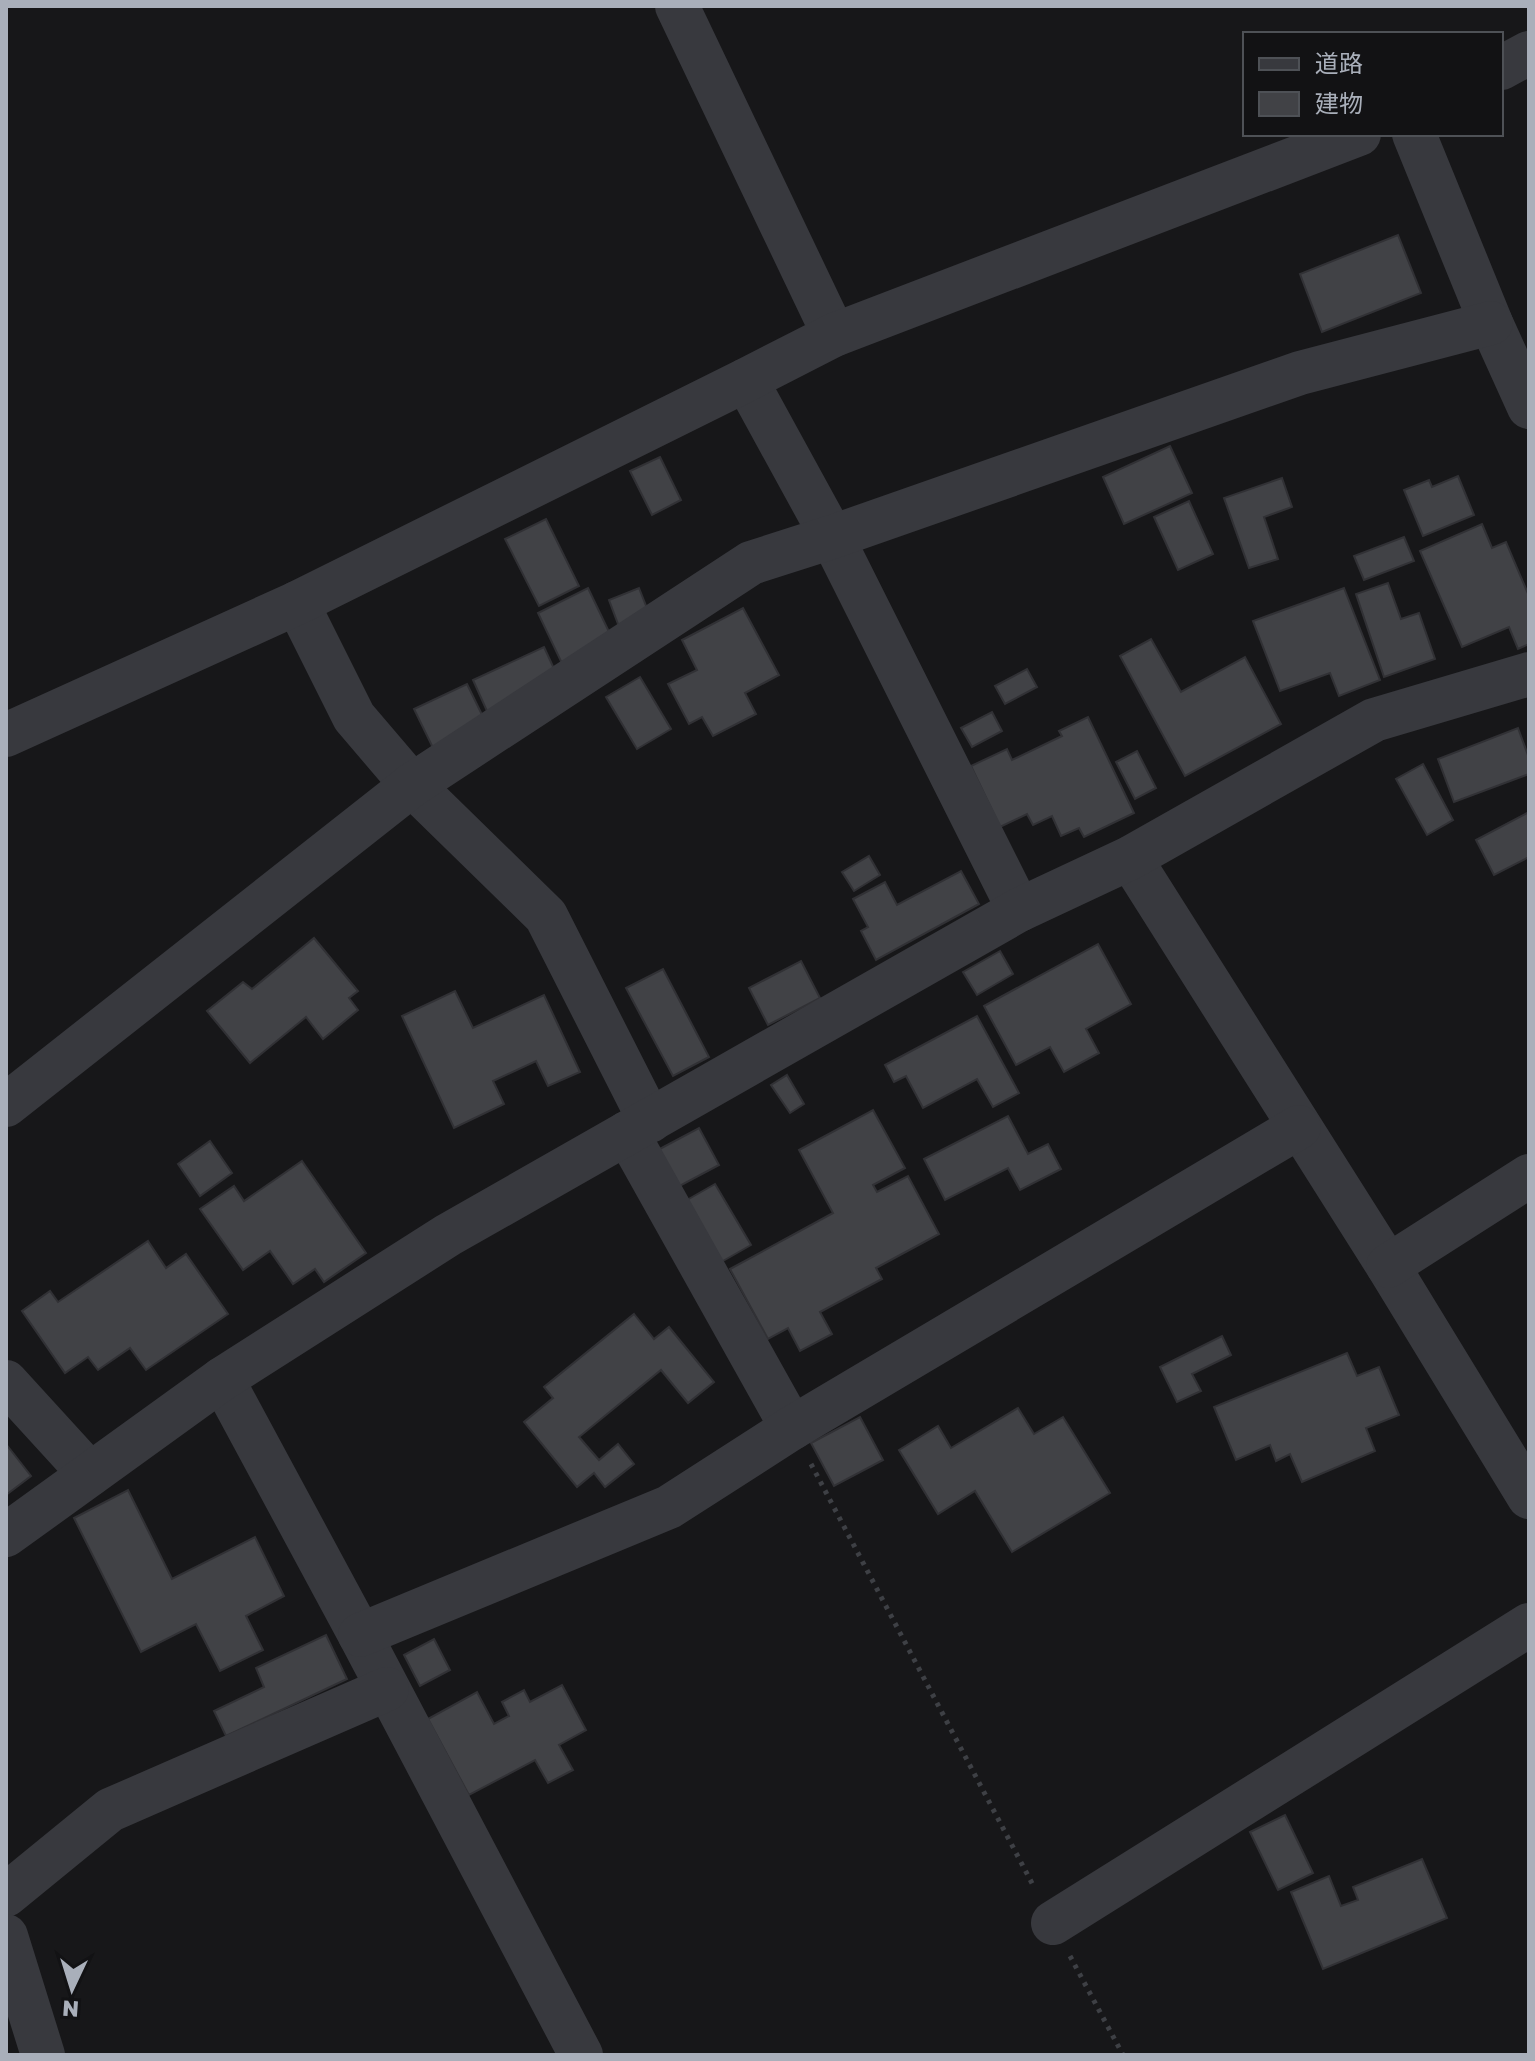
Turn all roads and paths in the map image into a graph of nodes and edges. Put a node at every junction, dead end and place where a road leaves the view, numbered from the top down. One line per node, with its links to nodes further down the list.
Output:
1 (677, 6): 7 (street)
2 (1529, 53): 3 (street)
3 (1503, 67)
4 (1354, 136): 7 (street)
5 (1415, 136): 6 (street)
6 (1491, 323): 9 (street); 10 (street)
7 (834, 335): 8 (street)
8 (746, 380): 10 (street); 11 (street)
9 (1529, 407)
10 (832, 537): 14 (street); 16 (street)
11 (297, 603): 13 (street); 14 (street)
12 (1529, 674): 15 (street)
13 (6, 735)
14 (412, 785): 17 (street); 18 (street)
15 (1130, 858): 16 (street); 19 (street)
16 (1019, 910): 18 (street)
17 (6, 1105)
18 (638, 1127): 22 (street); 24 (street)
19 (1299, 1127): 21 (street); 24 (street)
20 (1529, 1176): 21 (street)
21 (1388, 1266): 26 (street)
22 (222, 1379): 25 (street); 29 (street)
23 (6, 1382): 25 (street)
24 (792, 1428): 29 (street); 32 (path)
25 (90, 1474): 27 (street)
26 (1529, 1497)
27 (6, 1535)
28 (1529, 1625): 32 (street)
29 (360, 1635): 30 (street)
30 (387, 1689): 31 (street); 35 (street)
31 (6, 1895)
32 (1053, 1923): 36 (path)
33 (6, 1936): 34 (street)
34 (43, 2055)
35 (581, 2055)
36 (1123, 2055)

